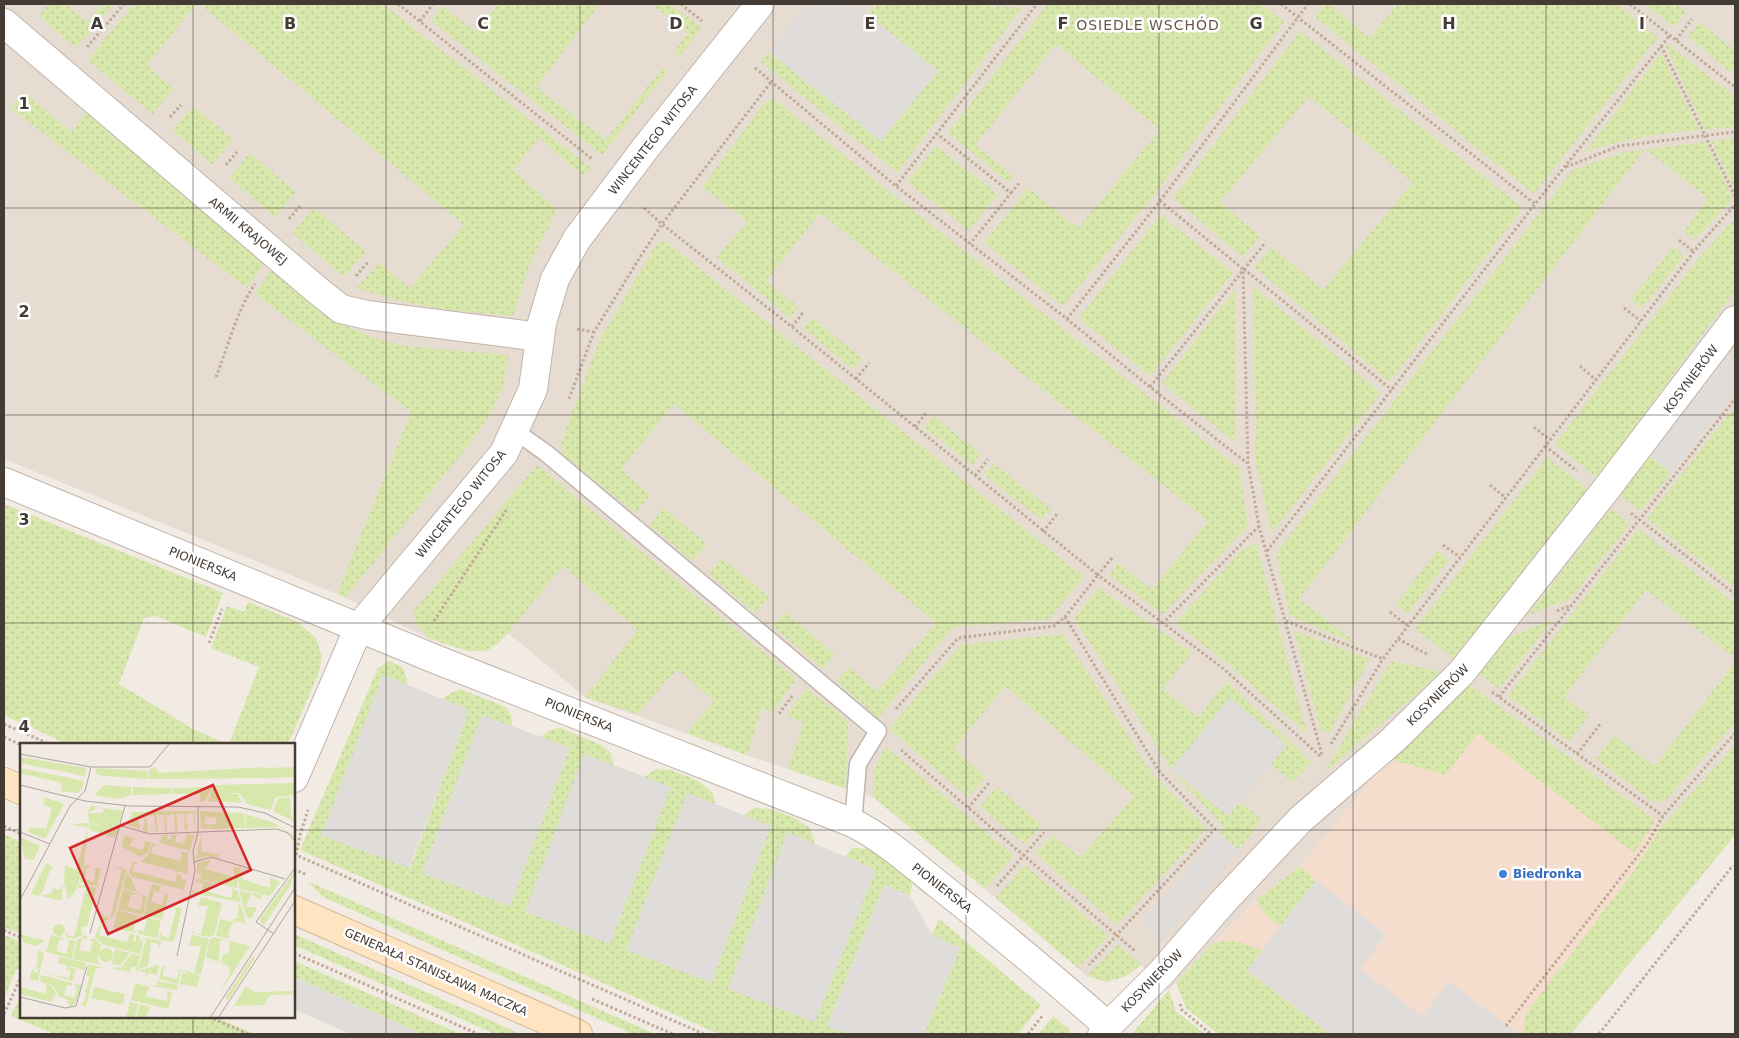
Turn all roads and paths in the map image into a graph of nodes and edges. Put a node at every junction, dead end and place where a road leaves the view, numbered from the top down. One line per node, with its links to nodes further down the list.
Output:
1 (124, 4): 18 (path)
2 (398, 4): 12 (path)
3 (433, 4): 12 (path)
4 (682, 4): 16 (path)
5 (760, 4): 16 (street, WINCENTEGO WITOSA)
6 (1037, 4): 22 (path)
7 (1281, 4): 10 (path)
8 (1308, 4): 10 (path)
9 (1630, 4): 14 (path)
10 (1298, 17): 30 (path); 31 (path)
11 (1692, 18): 15 (path)
12 (420, 21): 26 (path)
13 (4, 23): 38 (street, ARMII KRAJOWEJ)
14 (1670, 35): 15 (path); 17 (path)
15 (1676, 40): 20 (path)
16 (729, 43): 19 (path); 26 (street, WINCENTEGO WITOSA)
17 (1661, 46): 23 (path); 24 (path)
18 (83, 52)
19 (771, 82): 27 (path); 33 (path)
20 (1735, 86)
21 (1735, 132): 23 (path)
22 (936, 133): 27 (path); 28 (path)
23 (1705, 136): 24 (path); 29 (path)
24 (1564, 168): 31 (path)
25 (1020, 182): 28 (path)
26 (618, 184): 33 (path); 46 (street, WINCENTEGO WITOSA)
27 (896, 186): 36 (path)
28 (1011, 193): 36 (path)
29 (1735, 196)
30 (1160, 201): 39 (path); 42 (path)
31 (1535, 204): 53 (path)
32 (1735, 205): 37 (path)
33 (662, 224): 45 (path); 55 (path)
34 (1679, 240): 37 (path)
35 (1264, 243): 39 (path)
36 (970, 244): 42 (path)
37 (1694, 252): 43 (path)
38 (276, 255): 46 (street, ARMII KRAJOWEJ); 49 (path)
39 (1243, 268): 52 (path); 53 (path); 63 (path)
40 (1624, 308): 43 (path)
41 (804, 311): 45 (path)
42 (1067, 319): 52 (path)
43 (1641, 320): 51 (path)
44 (1735, 320): 67 (street, KOSYNIERÓW)
45 (792, 327): 50 (path)
46 (540, 337): 59 (street, WINCENTEGO WITOSA)
47 (869, 363): 50 (path)
48 (1580, 366): 51 (path)
49 (216, 377)
50 (856, 379): 57 (path)
51 (1596, 380): 60 (path)
52 (1150, 387): 63 (path)
53 (1392, 390): 75 (path)
54 (1735, 399): 71 (path)
55 (569, 400)
56 (927, 412): 57 (path)
57 (915, 427): 64 (path)
58 (1534, 427): 60 (path)
59 (515, 432): 85 (street, WINCENTEGO WITOSA); 93 (lane)
60 (1550, 440): 61 (path)
61 (1545, 446): 67 (path); 68 (path)
62 (988, 459): 64 (path)
63 (1248, 464): 72 (path)
64 (975, 476): 73 (path)
65 (4, 482): 85 (street, PIONIERSKA)
66 (1490, 485): 68 (path)
67 (1604, 492): 71 (path); 89 (street, KOSYNIERÓW)
68 (1506, 498): 76 (path)
69 (509, 505): 87 (path)
70 (1057, 514): 73 (path)
71 (1640, 520): 79 (path); 90 (path)
72 (1259, 526): 75 (path); 83 (path)
73 (1043, 532): 78 (path)
74 (1443, 544): 76 (path)
75 (1267, 552): 82 (path)
76 (1460, 557): 84 (path)
77 (1112, 558): 78 (path)
78 (1098, 576): 81 (path); 83 (path)
79 (1735, 594)
80 (1390, 612): 84 (path)
81 (1065, 617): 93 (path); 116 (path)
82 (1286, 621): 88 (path); 99 (path)
83 (1163, 622): 99 (path)
84 (1408, 626): 86 (path)
85 (359, 627): 87 (street, PIONIERSKA); 100 (street, WINCENTEGO WITOSA)
86 (1398, 639): 88 (path); 89 (path)
87 (415, 650): 106 (street, PIONIERSKA)
88 (1383, 659): 99 (path)
89 (1462, 672): 90 (path); 119 (street, KOSYNIERÓW)
90 (1499, 697): 98 (path)
91 (1601, 723): 98 (path)
92 (4, 724): 96 (path)
93 (878, 731): 104 (path); 106 (lane)
94 (1735, 733): 105 (path)
95 (4, 737): 97 (path)
96 (47, 743)
97 (20, 745)
98 (1577, 754): 105 (path)
99 (1322, 758)
100 (295, 776)
101 (4, 782): 103 (street)
102 (989, 783): 104 (path)
103 (20, 790)
104 (968, 808): 111 (path)
105 (1663, 816): 124 (path)
106 (853, 823): 114 (street, PIONIERSKA)
107 (4, 826): 109 (path)
108 (1044, 832): 111 (path)
109 (20, 834)
110 (295, 854): 129 (path)
111 (1024, 855): 114 (path); 116 (path)
112 (1735, 866): 131 (path)
113 (295, 910): 128 (street, GENERAŁA STANISŁAWA MACZKA)
114 (974, 913): 121 (street, PIONIERSKA)
115 (4, 930): 117 (path)
116 (1117, 936): 119 (path); 121 (path)
117 (20, 938)
118 (295, 953): 127 (path)
119 (1162, 972): 125 (street, KOSYNIERÓW); 130 (path)
120 (20, 979): 122 (path)
121 (1066, 989): 125 (street, PIONIERSKA)
122 (4, 1014)
123 (211, 1018): 126 (path)
124 (1506, 1026)
125 (1105, 1030)
126 (248, 1034)
127 (478, 1034)
128 (578, 1034)
129 (704, 1034)
130 (1211, 1034)
131 (1599, 1034)

